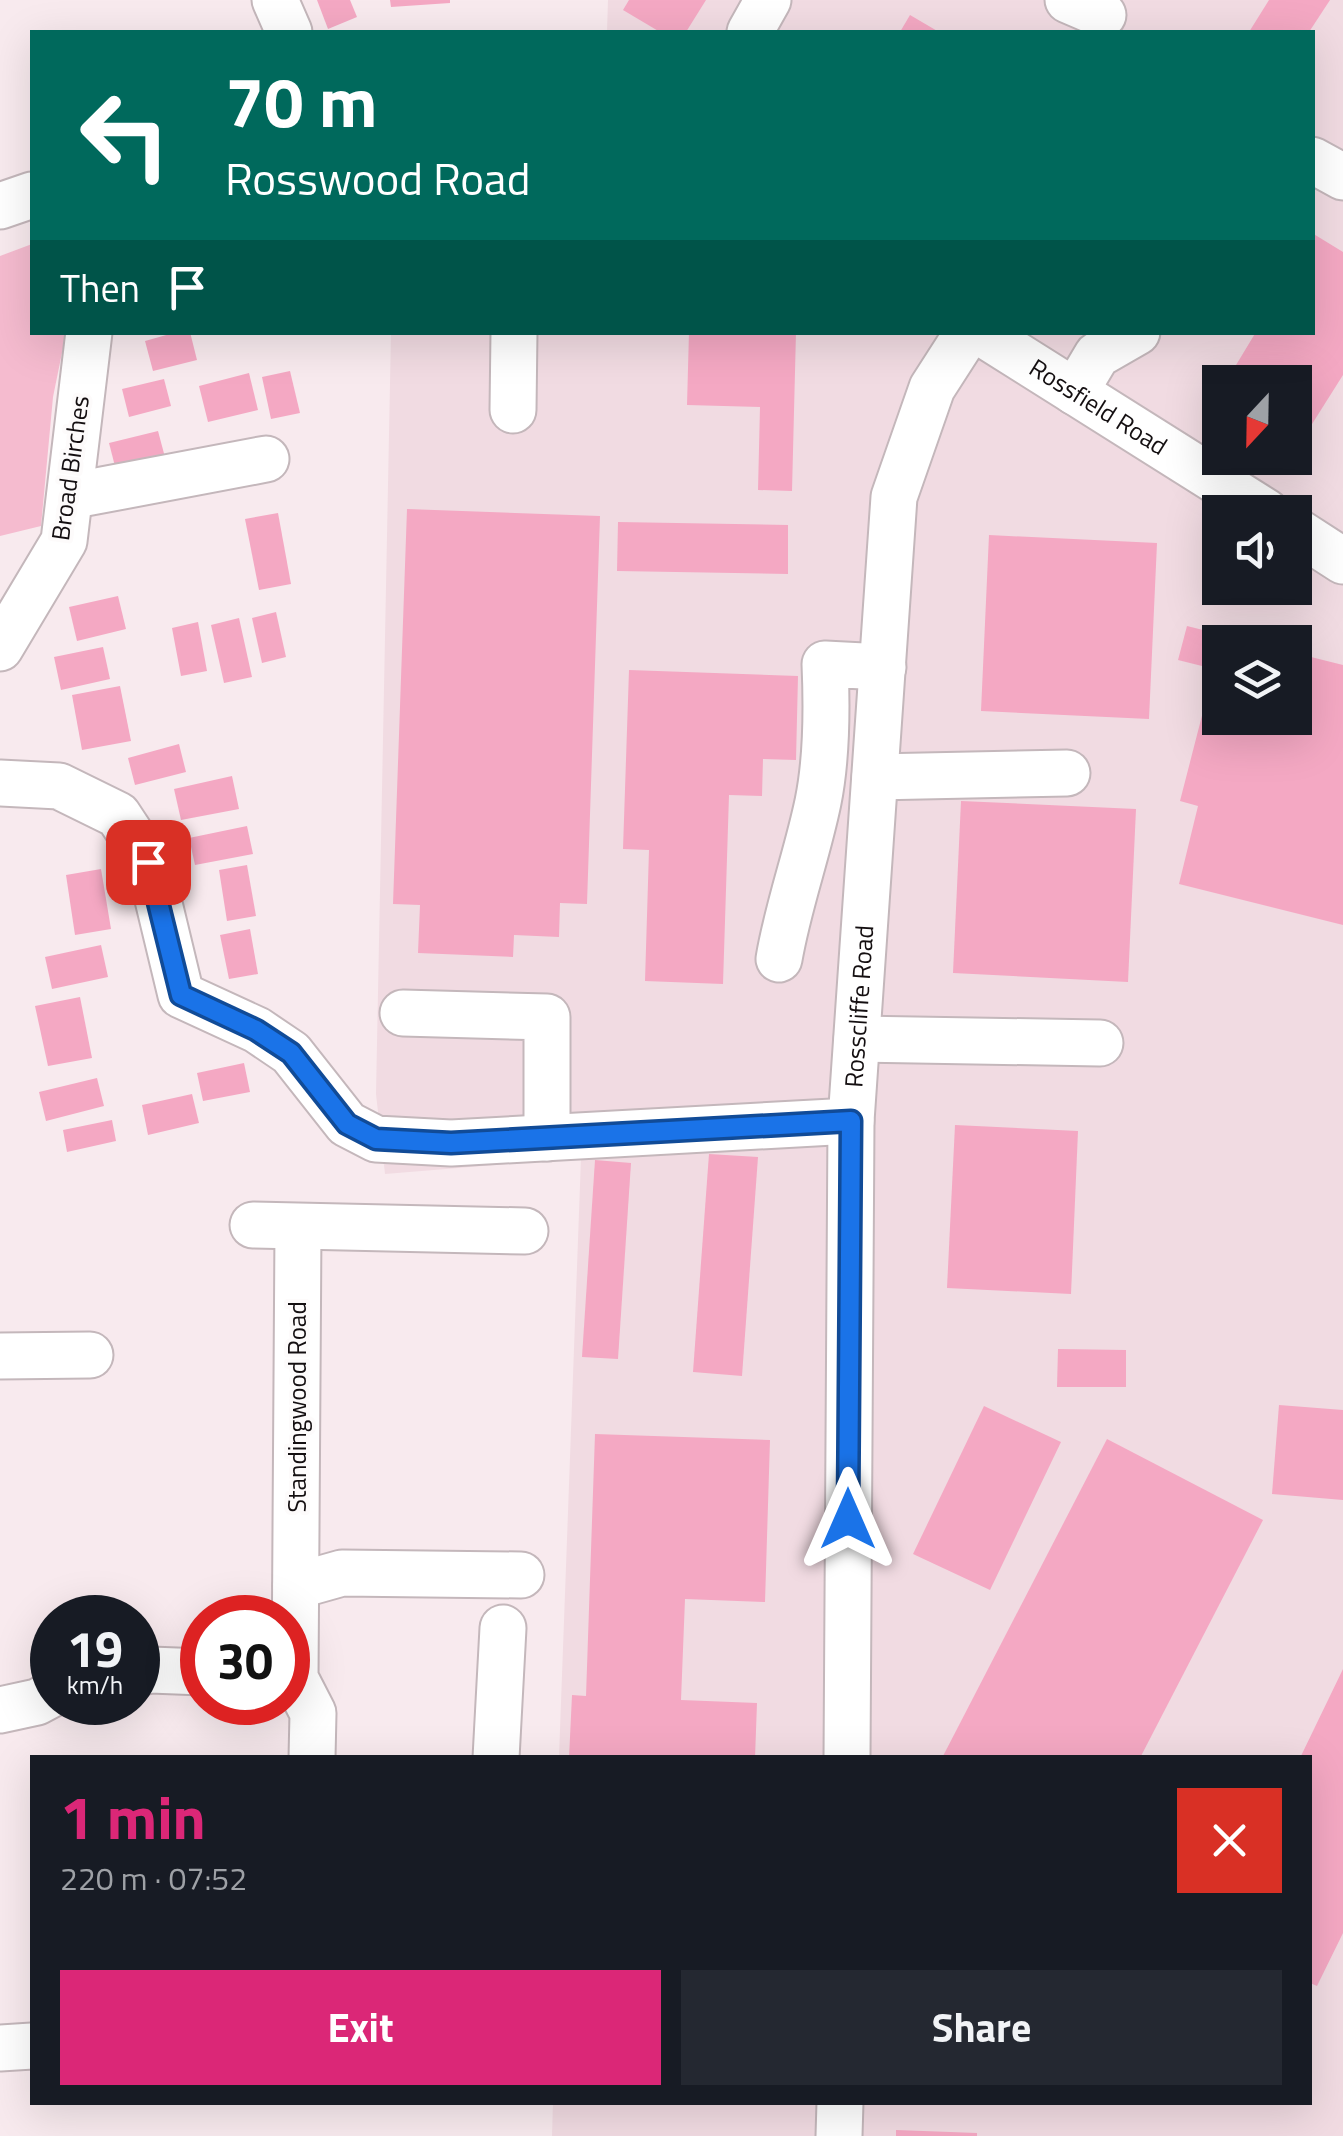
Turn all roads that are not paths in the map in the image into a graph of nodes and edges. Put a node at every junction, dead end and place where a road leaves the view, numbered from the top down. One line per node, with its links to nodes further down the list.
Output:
1 (274, 0): 3 (street)
2 (768, 0): 4 (street)
3 (289, 30)
4 (751, 30)
5 (1315, 162): 6 (street)
6 (1343, 177)
7 (30, 196): 8 (street)
8 (0, 206)
9 (89, 335): 18 (street, Broad Birches)
10 (514, 335): 15 (street)
11 (966, 335): 22 (street, Rosscliffe Road)
12 (985, 335): 14 (street, Rossfield Road)
13 (1132, 335): 14 (street)
14 (1075, 392): 17 (street, Rossfield Road)
15 (513, 410)
16 (266, 459): 18 (street)
17 (1239, 495)
18 (70, 496): 21 (street, Broad Birches)
19 (1312, 541): 20 (street)
20 (1343, 560)
21 (0, 648)
22 (883, 667): 24 (street, Rosscliffe Road); 26 (street)
23 (1067, 772): 24 (street)
24 (876, 776): 28 (street, Rosscliffe Road)
25 (0, 783): 31 (street)
26 (780, 959)
27 (403, 1013): 31 (street)
28 (857, 1038): 29 (street); 30 (street, Rosscliffe Road)
29 (1100, 1043)
30 (851, 1121): 31 (street); 46 (street, Rosscliffe Road)
31 (547, 1138)
32 (253, 1225): 33 (street)
33 (298, 1228): 34 (street); 38 (street, Standingwood Road)
34 (525, 1231)
35 (90, 1355): 36 (street)
36 (0, 1356)
37 (521, 1575): 38 (street)
38 (296, 1586): 39 (street, Standingwood Road)
39 (296, 1595)
40 (502, 1628): 45 (street)
41 (30, 1703): 43 (street)
42 (310, 1707): 44 (street, Standingwood Road)
43 (0, 1710)
44 (312, 1755)
45 (496, 1755)
46 (847, 1755)
47 (30, 2046): 48 (street)
48 (0, 2048)
49 (840, 2105): 50 (street)
50 (839, 2136)

